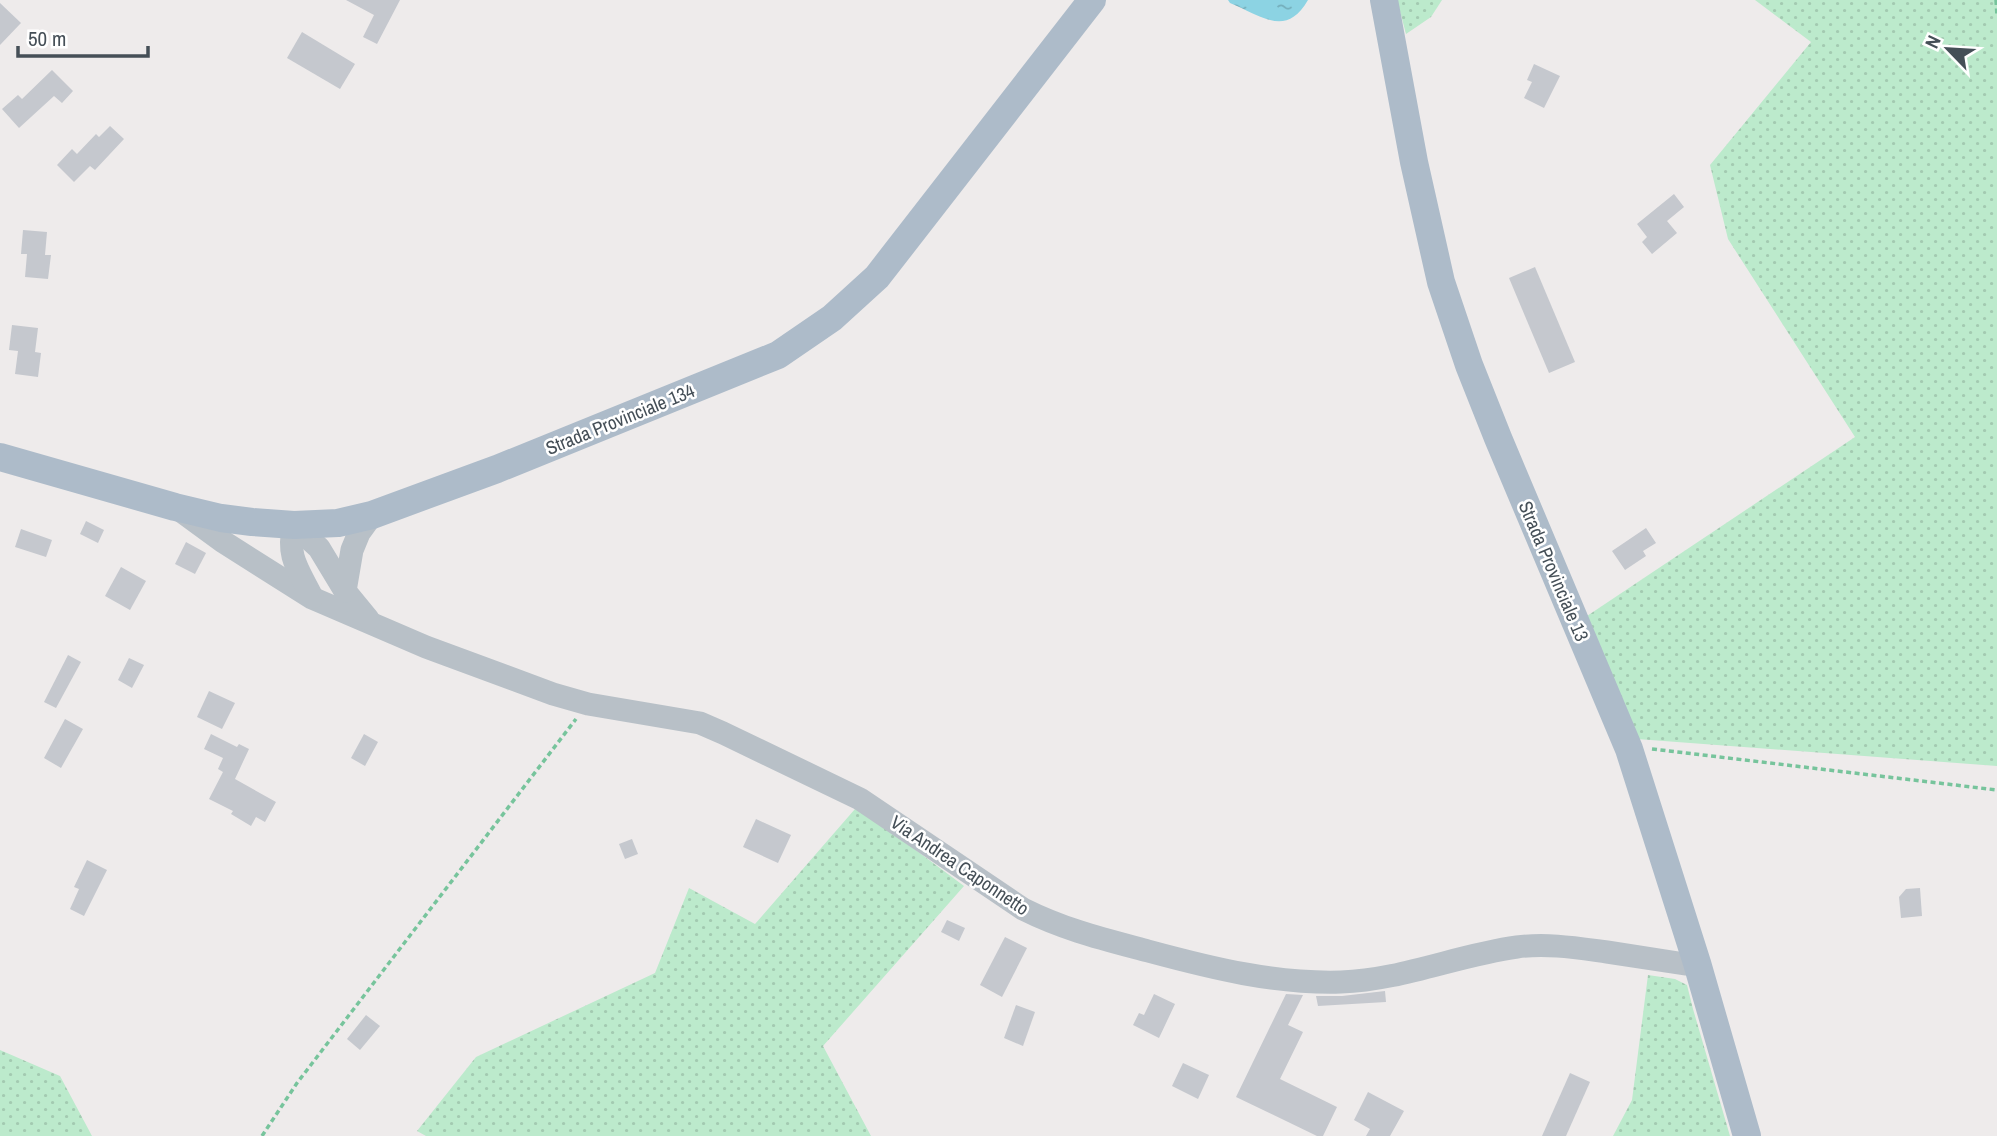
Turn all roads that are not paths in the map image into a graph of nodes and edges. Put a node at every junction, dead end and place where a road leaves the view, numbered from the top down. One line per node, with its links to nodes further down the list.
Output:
1 (1092, 0): 5 (main road, Strada Provinciale 134)
2 (1384, 0): 10 (main road, Strada Provinciale 13)
3 (0, 457): 4 (main road, Strada Provinciale 134)
4 (175, 507): 6 (main road, Strada Provinciale 134); 8 (street, Via Andrea Caponnetto)
5 (372, 515): 6 (main road, Strada Provinciale 134); 7 (street)
6 (294, 524): 7 (street); 8 (street)
7 (345, 591): 9 (street)
8 (312, 598): 9 (street, Via Andrea Caponnetto)
9 (372, 624): 10 (street, Via Andrea Caponnetto)
10 (1698, 963): 11 (main road, Strada Provinciale 13)
11 (1747, 1136)

